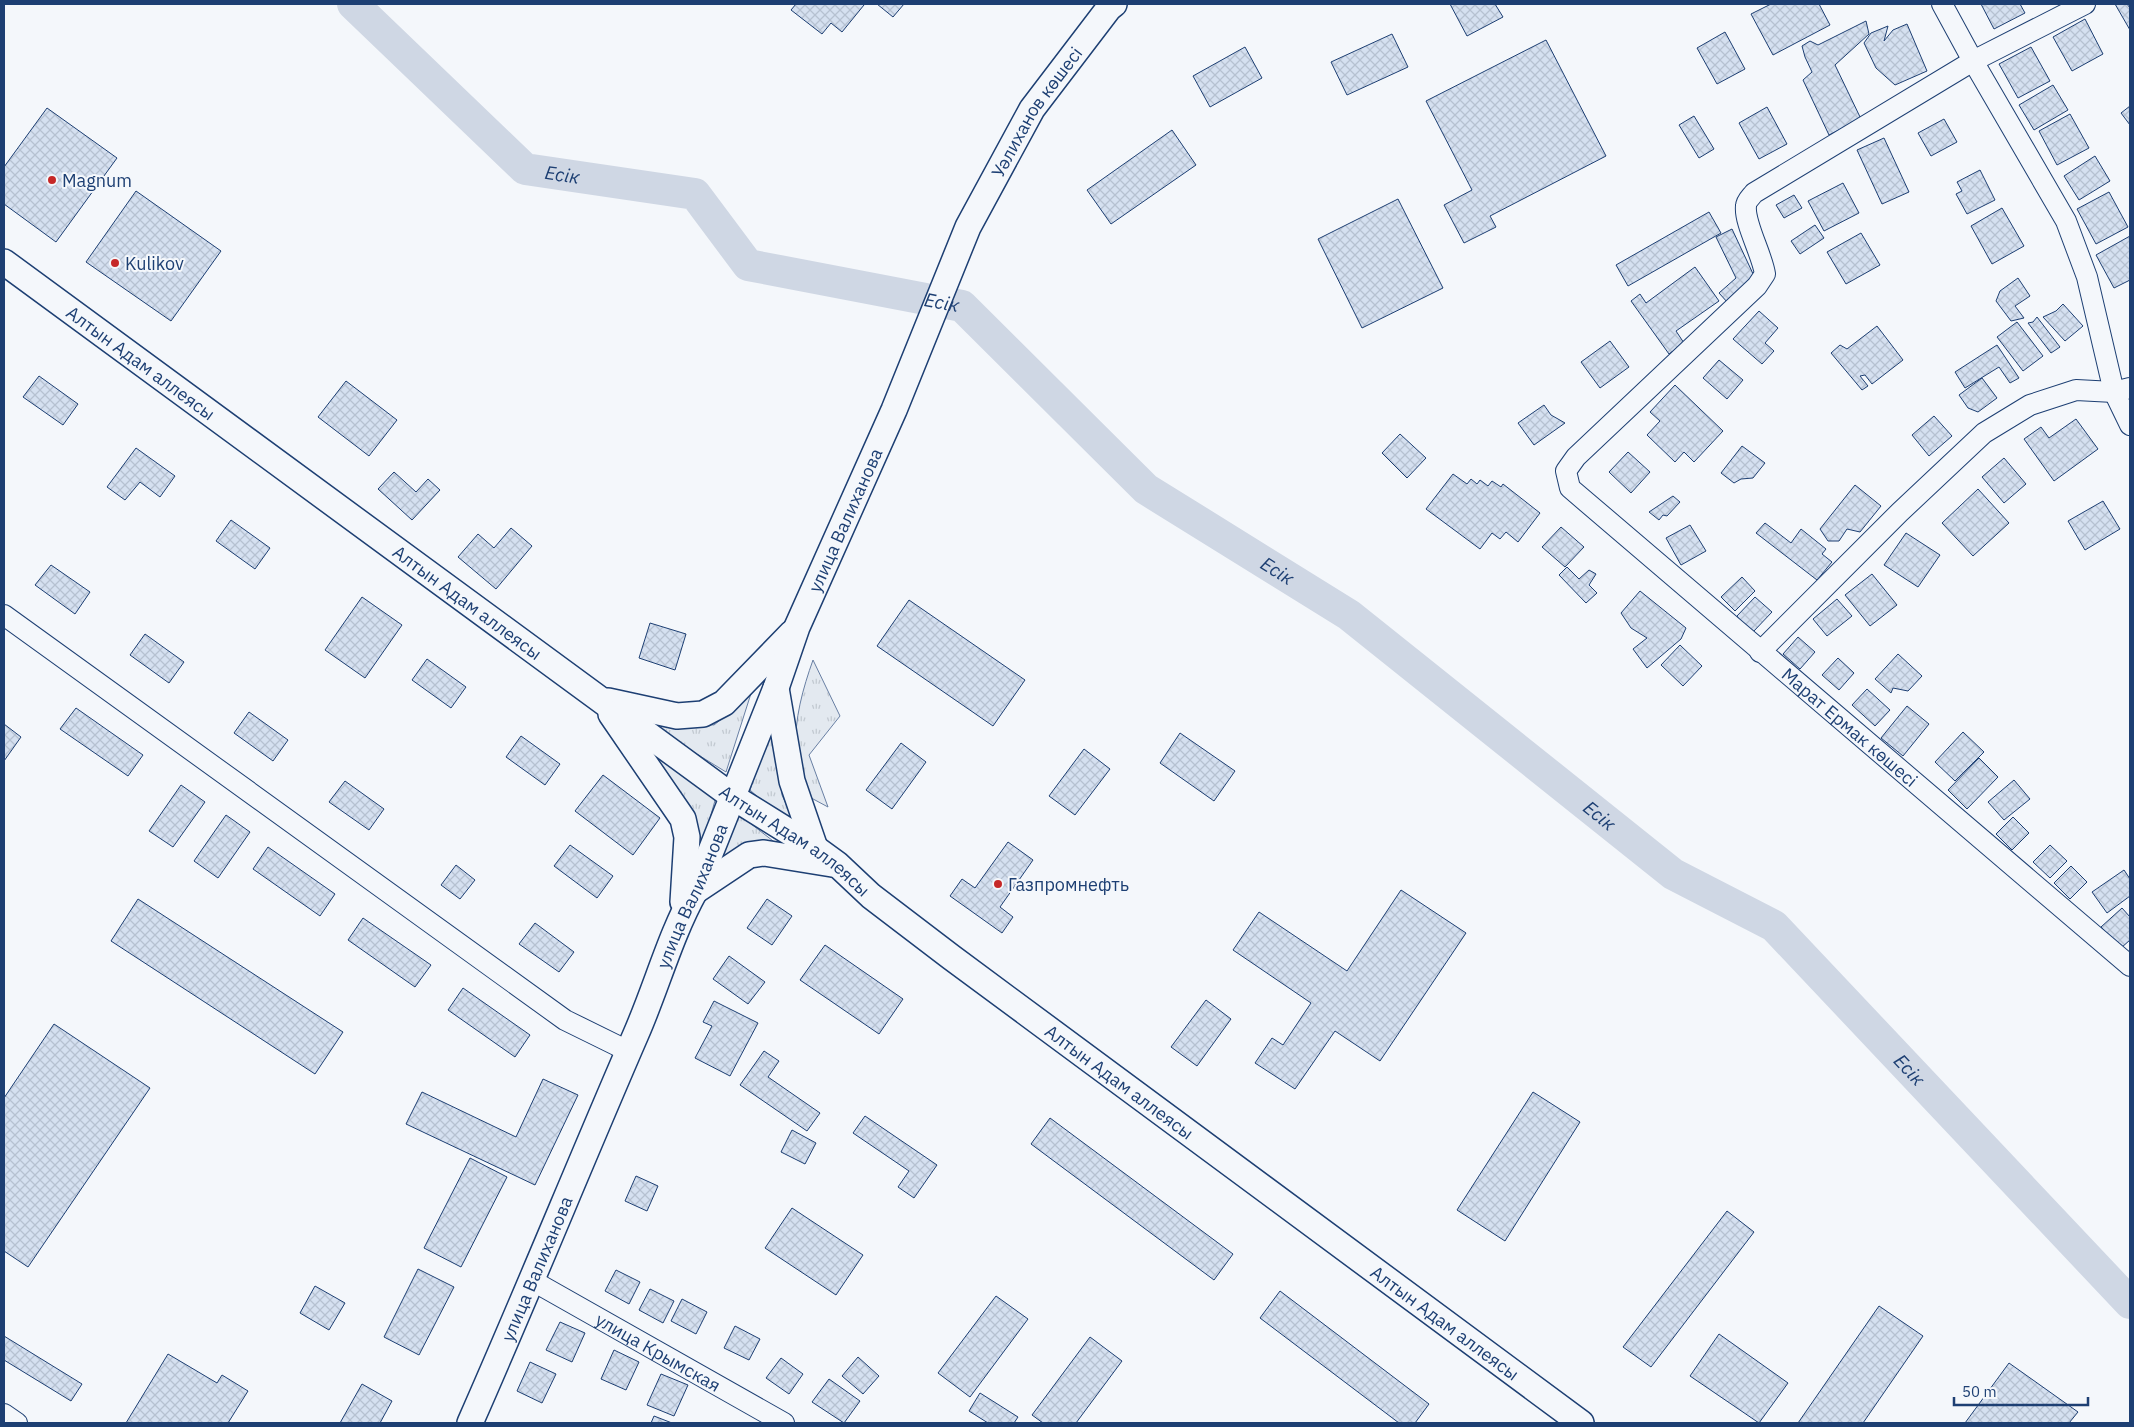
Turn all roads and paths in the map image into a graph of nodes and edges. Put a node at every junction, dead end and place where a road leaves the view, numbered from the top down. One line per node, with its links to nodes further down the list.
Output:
1 (1942, 4): 4 (street)
2 (2085, 4): 4 (street)
3 (1109, 5): 5 (main road, Уәлиханов көшесі)
4 (1973, 61): 7 (street); 11 (street, Марат Ермак көшесі)
5 (968, 227): 10 (main road, улица Валиханова)
6 (4, 262): 13 (main road, Алтын Адам аллеясы)
7 (2122, 390): 8 (street); 11 (street)
8 (2130, 424)
9 (4, 615): 20 (street)
10 (797, 627): 12 (main road, улица Валиханова); 13 (main road)
11 (1760, 652): 19 (street, Марат Ермак көшесі)
12 (776, 688): 14 (main road, улица Валиханова); 15 (main road)
13 (601, 700): 14 (main road, Алтын Адам аллеясы); 18 (main road)
14 (733, 796): 15 (main road, Алтын Адам аллеясы); 17 (main road, улица Валиханова)
15 (815, 848): 16 (main road, Алтын Адам аллеясы)
16 (837, 864): 17 (main road); 26 (main road, Алтын Адам аллеясы)
17 (695, 890): 18 (main road, улица Валиханова)
18 (682, 914): 20 (main road, улица Валиханова)
19 (2130, 966)
20 (628, 1051): 21 (main road, улица Валиханова)
21 (533, 1281): 24 (main road, улица Валиханова); 25 (street, улица Крымская)
22 (4, 1414): 23 (street)
23 (17, 1423)
24 (470, 1423)
25 (784, 1423)
26 (1582, 1423)

